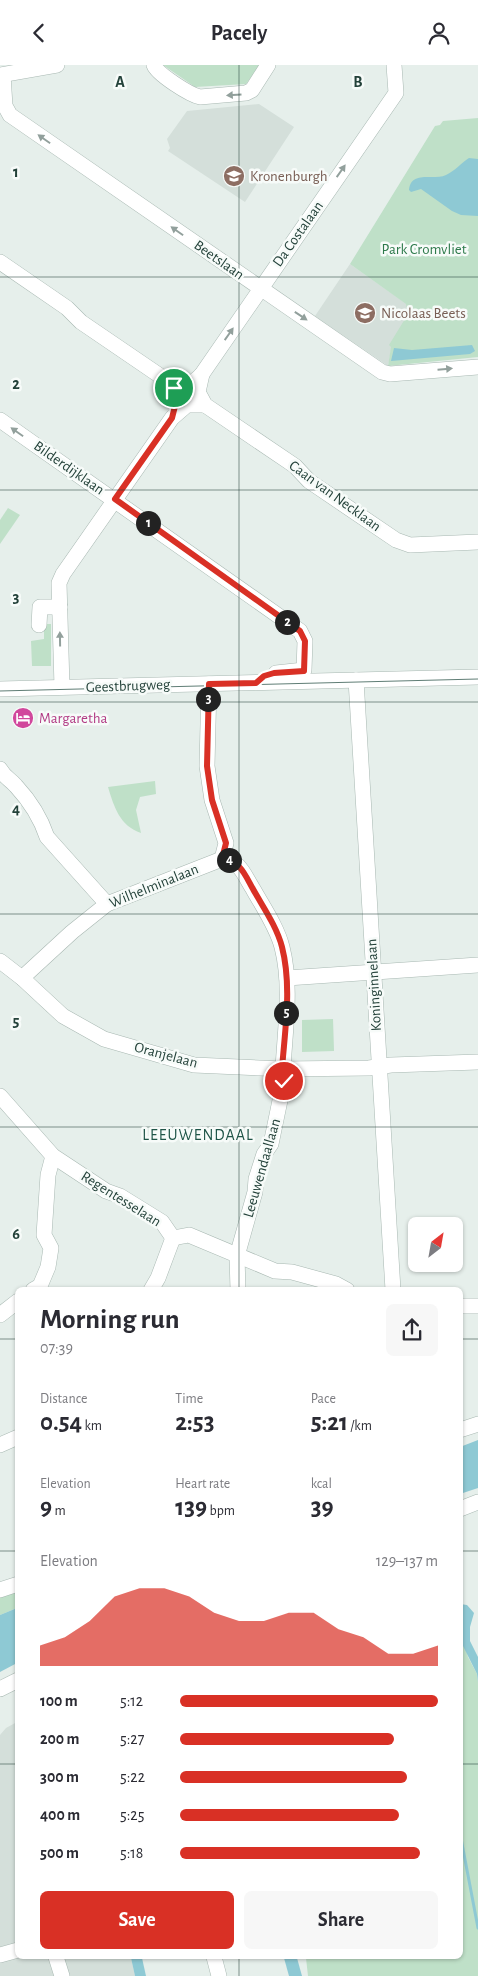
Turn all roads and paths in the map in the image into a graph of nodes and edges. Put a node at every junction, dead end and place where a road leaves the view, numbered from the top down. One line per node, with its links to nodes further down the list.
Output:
1 (57, 65): 5 (street)
2 (154, 65): 3 (street, one-way to 2)
3 (268, 65)
4 (394, 65): 7 (street, Da Costalaan, one-way to 4)
5 (2, 75): 7 (street, Beetslaan, one-way to 5)
6 (0, 262): 10 (street)
7 (261, 289): 8 (street, Beetslaan, one-way to 8); 9 (street, Da Costalaan, one-way to 7)
8 (478, 367)
9 (202, 374): 10 (street); 11 (street)
10 (172, 384): 12 (street)
11 (205, 405): 12 (street); 15 (street, Caan van Necklaan)
12 (172, 418): 14 (street)
13 (0, 421): 14 (street, Bilderdijklaan, one-way to 13)
14 (115, 499): 16 (street); 18 (street, Bilderdijklaan)
15 (478, 542)
16 (60, 607): 17 (street); 23 (street, one-way to 16)
17 (39, 625)
18 (304, 671): 21 (street, Geestbrugweg)
19 (478, 677): 20 (street, Geestbrugweg)
20 (356, 680): 21 (street, Geestbrugweg); 30 (street, Koninginnelaan)
21 (256, 683): 22 (street, Geestbrugweg)
22 (209, 684): 23 (street, Geestbrugweg); 26 (street)
23 (62, 687): 24 (street, Geestbrugweg)
24 (0, 689)
25 (0, 769): 27 (street)
26 (222, 859): 27 (street, Wilhelminalaan); 32 (street, Leeuwendaallaan)
27 (107, 904): 31 (street, Wilhelminalaan)
28 (0, 961): 31 (street, Oranjelaan)
29 (478, 965): 30 (street)
30 (374, 973): 32 (street); 34 (street, Koninginnelaan)
31 (22, 978): 35 (street, Oranjelaan)
32 (287, 978): 35 (street, Leeuwendaallaan)
33 (478, 1062): 34 (street, Oranjelaan)
34 (379, 1066): 35 (street, Oranjelaan); 44 (street, Koninginnelaan)
35 (282, 1069): 39 (street, Leeuwendaallaan)
36 (0, 1095): 37 (street, Regentesselaan)
37 (53, 1156): 38 (street, Regentesselaan); 40 (street)
38 (173, 1238): 39 (street, Regentesselaan); 41 (street)
39 (237, 1256): 42 (street, Leeuwendaallaan); 43 (street, Regentesselaan)
40 (38, 1287)
41 (153, 1287)
42 (238, 1287)
43 (342, 1287)
44 (392, 1287)
45 (15, 1303): 48 (street)
46 (463, 1306): 47 (street)
47 (478, 1306)
48 (0, 1315)
49 (478, 1424): 50 (street)
50 (463, 1429)
51 (15, 1438): 52 (street)
52 (0, 1445)
53 (478, 1503): 54 (street)
54 (463, 1508)
55 (15, 1585): 56 (street)
56 (0, 1590)
57 (15, 1682): 58 (street)
58 (0, 1689)
59 (15, 1952): 60 (street)
60 (0, 1955)
61 (57, 1959): 63 (street)
62 (215, 1959): 64 (street)
63 (62, 1976)
64 (219, 1976)

